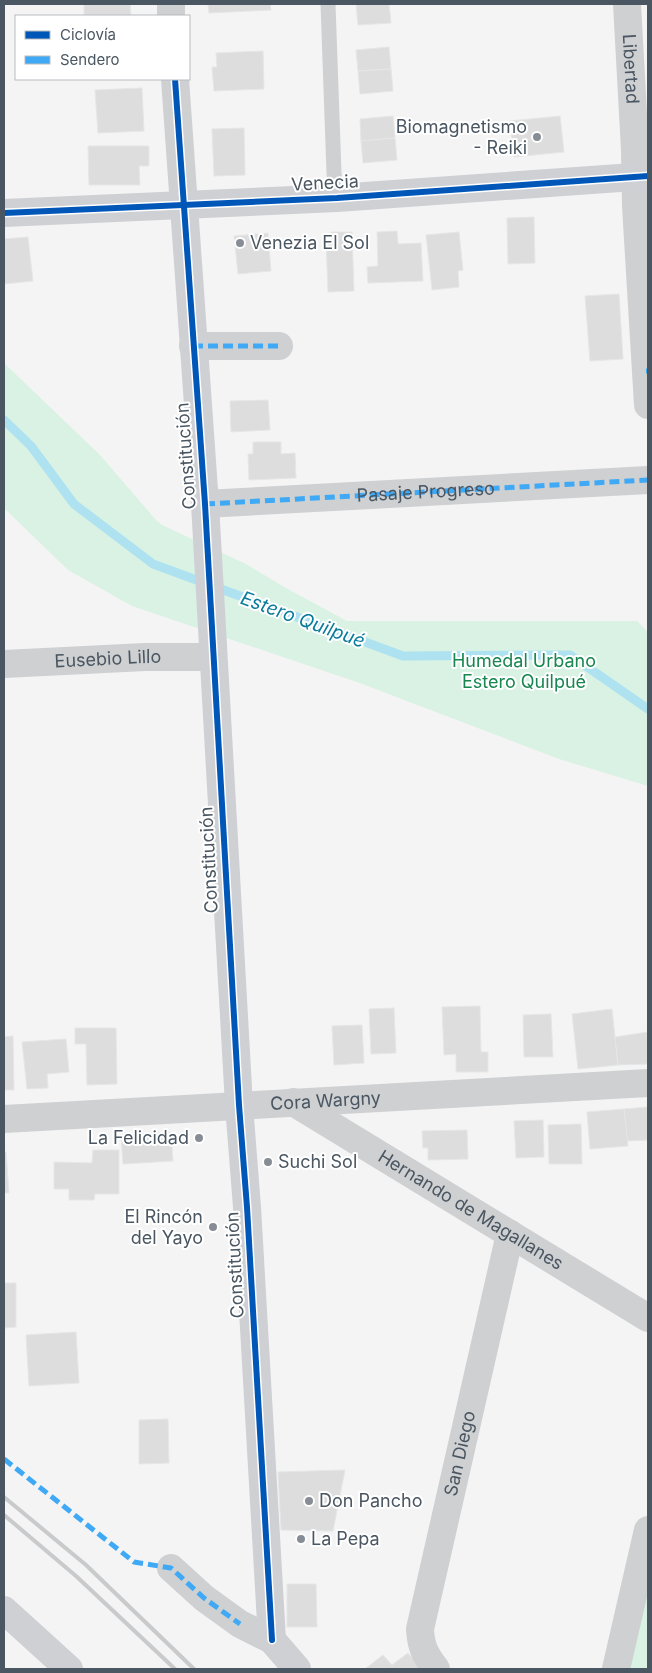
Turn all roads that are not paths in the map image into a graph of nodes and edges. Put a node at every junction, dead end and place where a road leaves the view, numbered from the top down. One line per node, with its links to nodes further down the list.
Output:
1 (328, 4): 5 (lane)
2 (627, 4): 4 (street, Libertad)
3 (176, 80): 6 (street, Constitución)
4 (642, 177): 5 (street, Venecia); 10 (street, Libertad)
5 (337, 198): 6 (street, Venecia)
6 (184, 206): 7 (street, Venecia); 8 (street, Constitución)
7 (4, 213)
8 (194, 346): 9 (street); 13 (street, Constitución)
9 (279, 346)
10 (647, 371): 11 (street, Libertad)
11 (648, 405)
12 (648, 480): 13 (street, Pasaje Progreso)
13 (204, 504): 14 (street, Constitución)
14 (212, 647): 15 (street, Eusebio Lillo); 18 (street, Constitución)
15 (4, 664)
16 (648, 1083): 17 (street, Cora Wargny)
17 (293, 1102): 18 (street, Cora Wargny); 20 (street, Hernando de Magallanes)
18 (239, 1105): 19 (street, Cora Wargny); 26 (street, Constitución)
19 (4, 1119)
20 (510, 1234): 21 (street, Hernando de Magallanes); 29 (street, San Diego)
21 (648, 1318)
22 (648, 1530): 24 (street)
23 (171, 1568): 26 (street)
24 (644, 1572): 30 (street)
25 (4, 1610): 27 (street)
26 (272, 1640): 28 (street)
27 (69, 1669)
28 (297, 1669)
29 (436, 1669)
30 (616, 1669)

